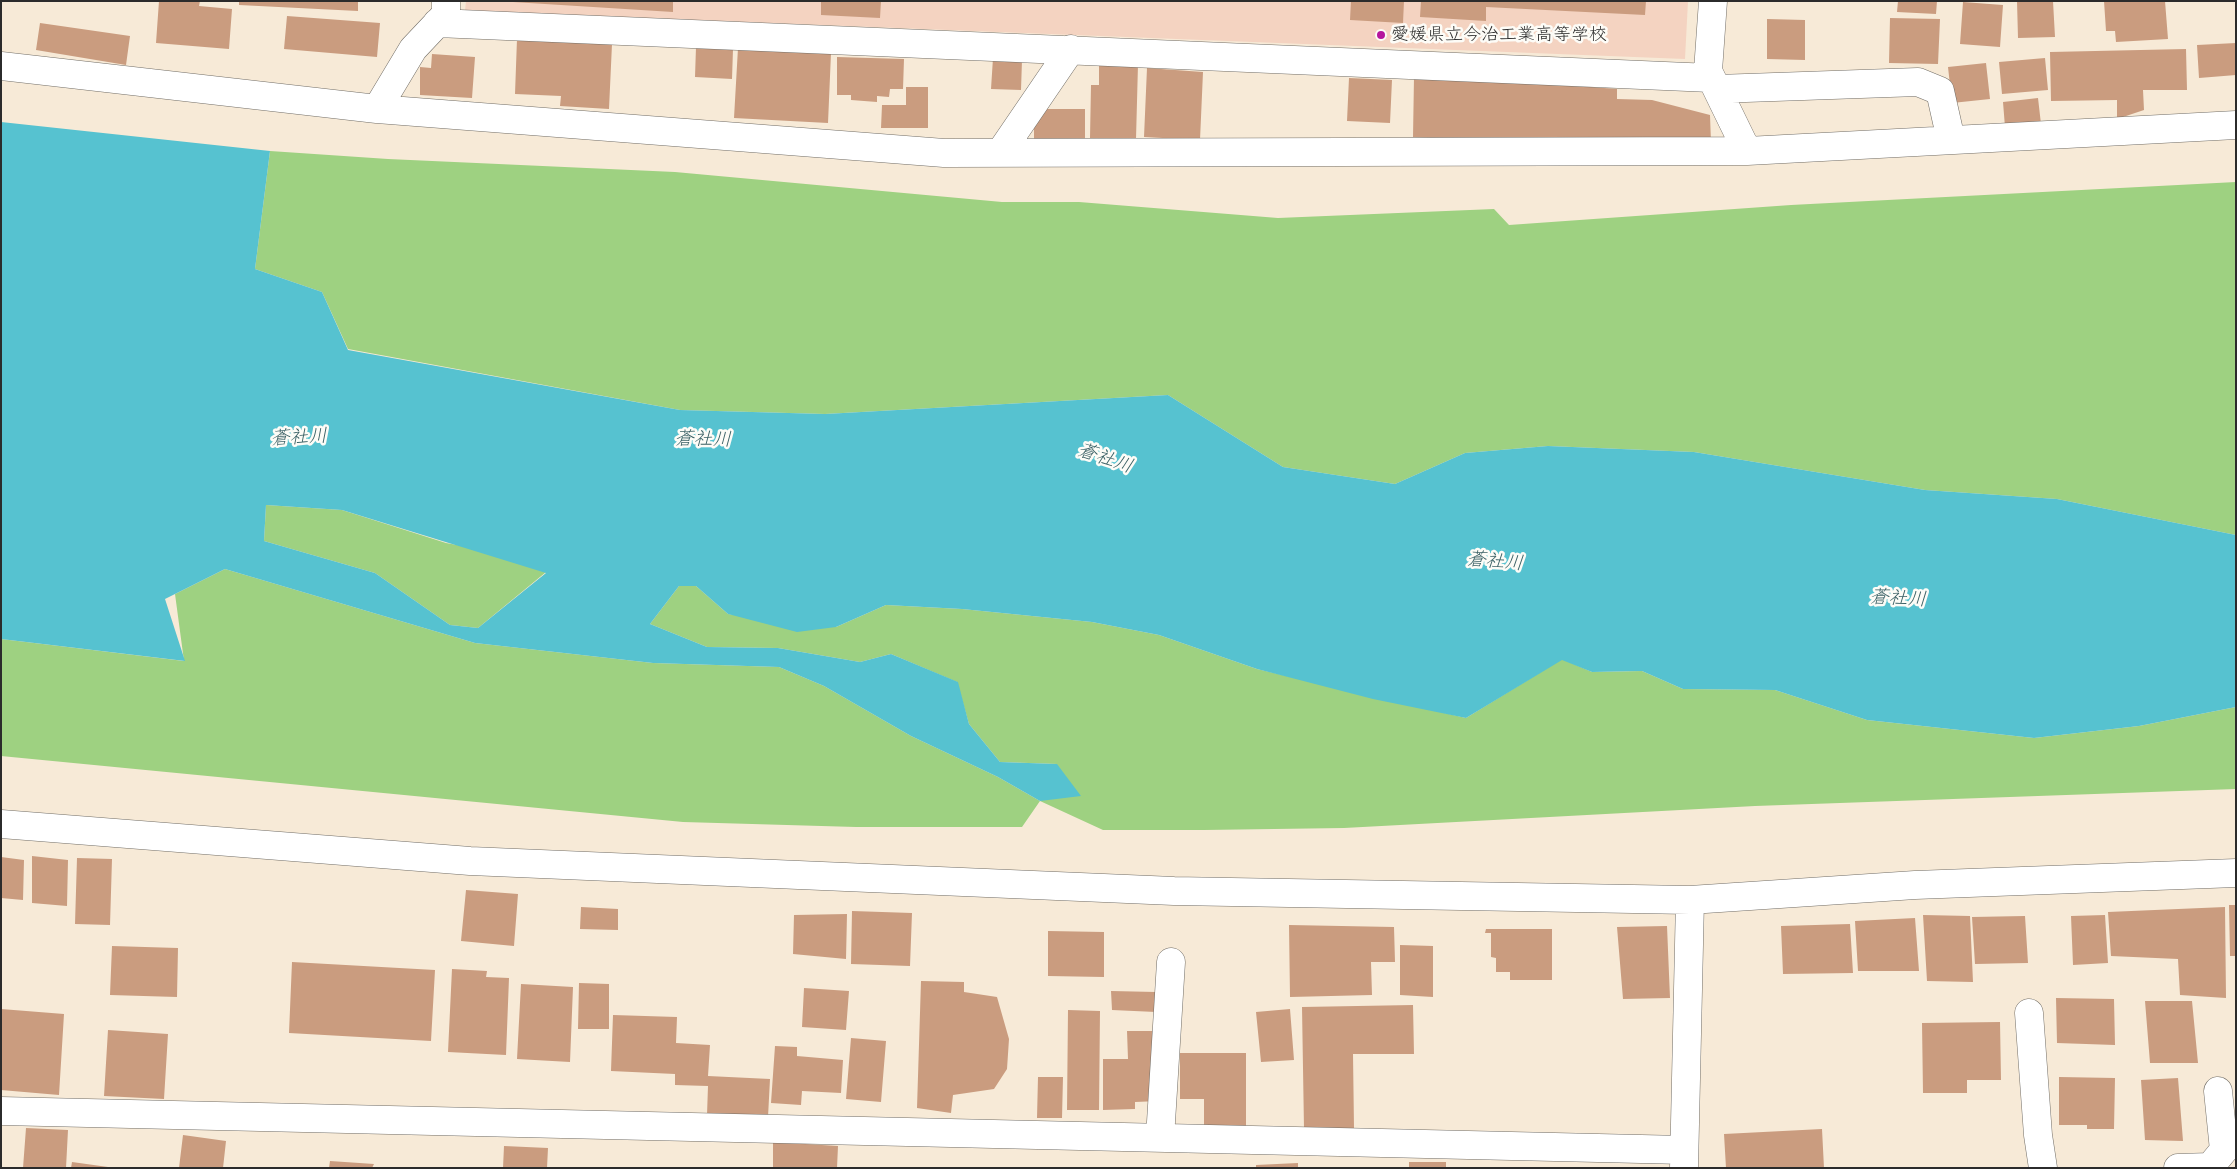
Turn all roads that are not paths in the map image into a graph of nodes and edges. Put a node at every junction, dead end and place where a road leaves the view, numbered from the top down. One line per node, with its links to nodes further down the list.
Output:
1 (1713, 1): 5 (street)
2 (442, 12): 3 (street); 7 (street)
3 (1071, 49): 5 (street); 12 (street)
4 (1, 66): 7 (street)
5 (1714, 84): 10 (street); 11 (street)
6 (2236, 106): 9 (street)
7 (377, 109): 12 (street)
8 (2236, 125): 9 (street)
9 (2192, 126): 10 (street)
10 (1951, 140): 11 (street)
11 (1747, 151): 12 (street)
12 (1000, 153)
13 (1, 824): 15 (street)
14 (2236, 873): 15 (street)
15 (1690, 900): 21 (street)
16 (1171, 962): 20 (street)
17 (2029, 1013): 22 (street)
18 (2218, 1091): 23 (street)
19 (1, 1111): 20 (street)
20 (1160, 1138): 21 (street)
21 (1684, 1159)
22 (2042, 1168)
23 (2178, 1168)

